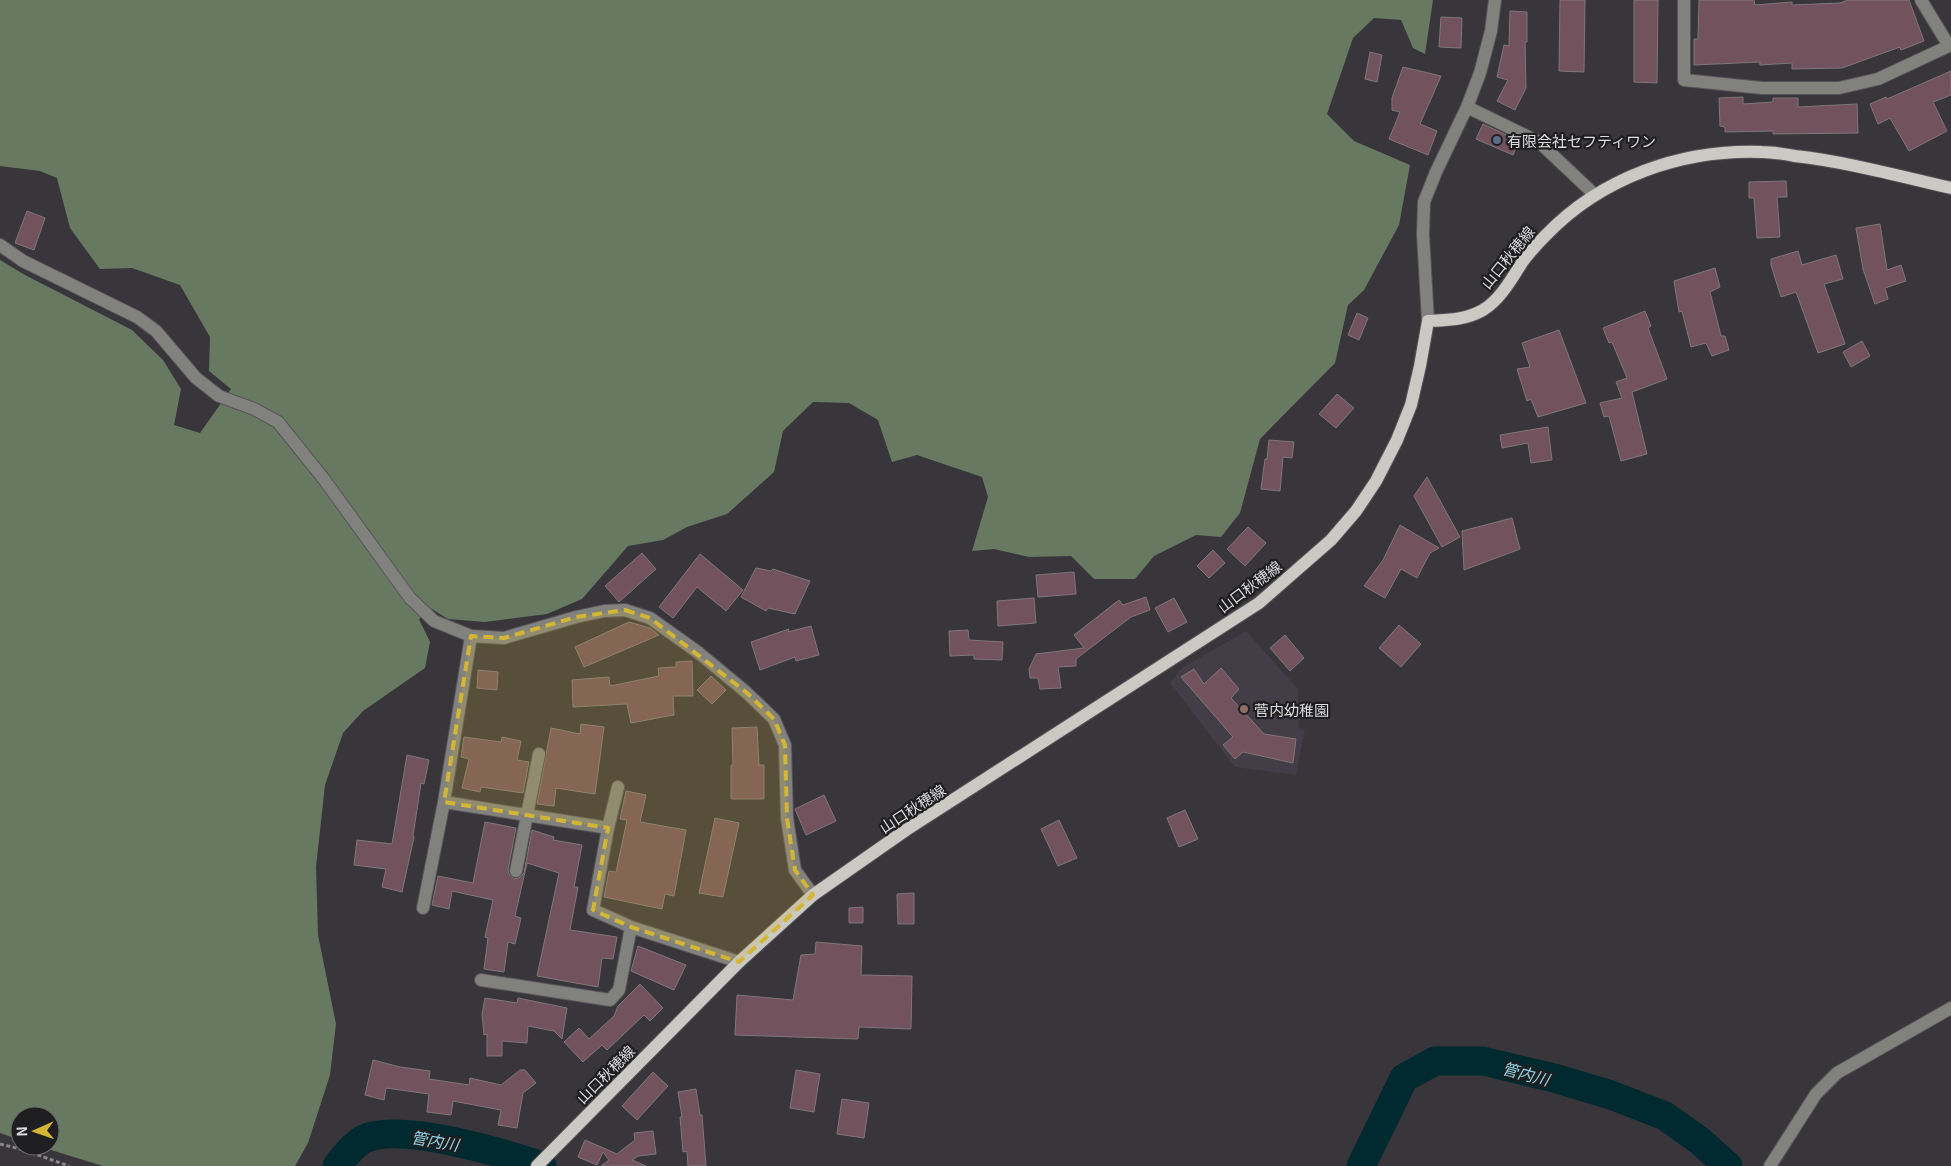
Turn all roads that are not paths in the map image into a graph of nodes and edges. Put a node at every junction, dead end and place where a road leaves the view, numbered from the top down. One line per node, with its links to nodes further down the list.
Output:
1 (1495, 0): 5 (street)
2 (1684, 0): 4 (street)
3 (1921, 0): 4 (street)
4 (1950, 45)
5 (1467, 107): 7 (street); 9 (street)
6 (1951, 188): 7 (main road, 山口秋穂線)
7 (1596, 195): 9 (main road, 山口秋穂線)
8 (0, 245): 10 (street)
9 (1428, 321): 17 (main road, 山口秋穂線)
10 (471, 636): 13 (street); 17 (street)
11 (539, 754): 14 (street)
12 (618, 787): 15 (street)
13 (444, 802): 14 (street); 18 (street)
14 (527, 814): 15 (street); 16 (street)
15 (608, 828): 19 (street)
16 (516, 870)
17 (813, 895): 20 (main road, 山口秋穂線)
18 (424, 908)
19 (631, 927): 20 (street); 21 (street)
20 (739, 962): 23 (main road, 山口秋穂線)
21 (481, 980)
22 (1951, 1008): 24 (street)
23 (537, 1166)
24 (1770, 1166)

